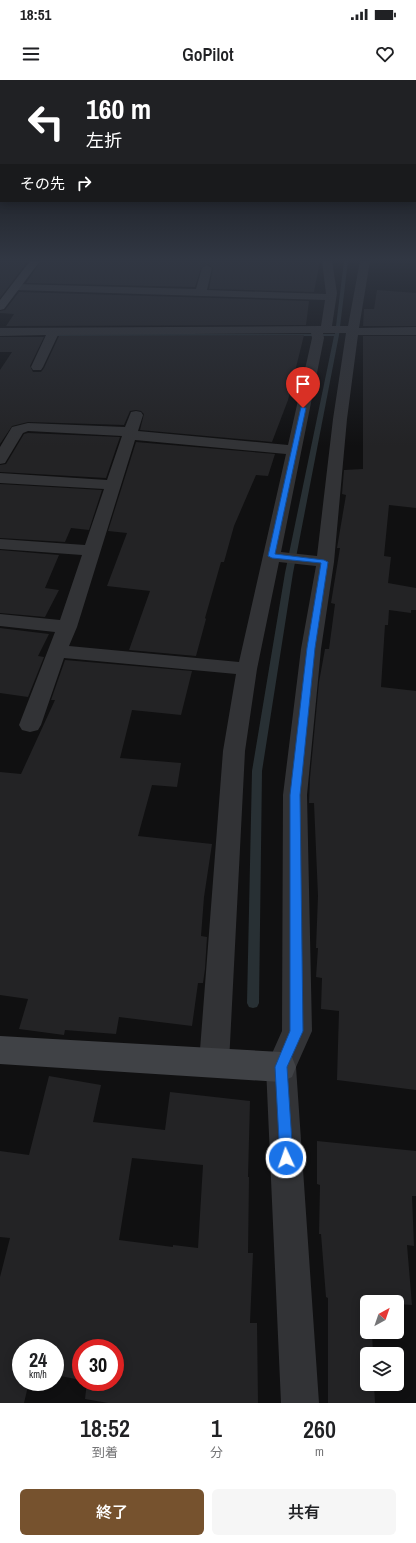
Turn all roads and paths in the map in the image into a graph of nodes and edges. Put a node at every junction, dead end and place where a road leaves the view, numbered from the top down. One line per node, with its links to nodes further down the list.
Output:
1 (325, 323): 3 (street)
2 (354, 323): 4 (street)
3 (323, 329): 4 (street); 7 (street); 11 (street)
4 (352, 331): 5 (street); 18 (street)
5 (416, 331)
6 (0, 332): 7 (street)
7 (53, 332): 8 (street)
8 (37, 367)
9 (136, 415): 10 (street)
10 (130, 434): 11 (street); 12 (street); 14 (street)
11 (294, 450): 17 (street)
12 (0, 460)
13 (0, 478): 14 (street)
14 (113, 485): 16 (street)
15 (0, 544): 16 (street)
16 (92, 551): 20 (street)
17 (274, 556): 18 (street); 22 (street)
18 (316, 561): 26 (street)
19 (0, 620): 20 (street)
20 (67, 627): 21 (street)
21 (57, 651): 22 (street); 23 (street)
22 (247, 669): 25 (street)
23 (30, 725)
24 (0, 1050): 25 (street)
25 (214, 1062): 26 (street)
26 (281, 1067): 27 (street)
27 (300, 1403)

